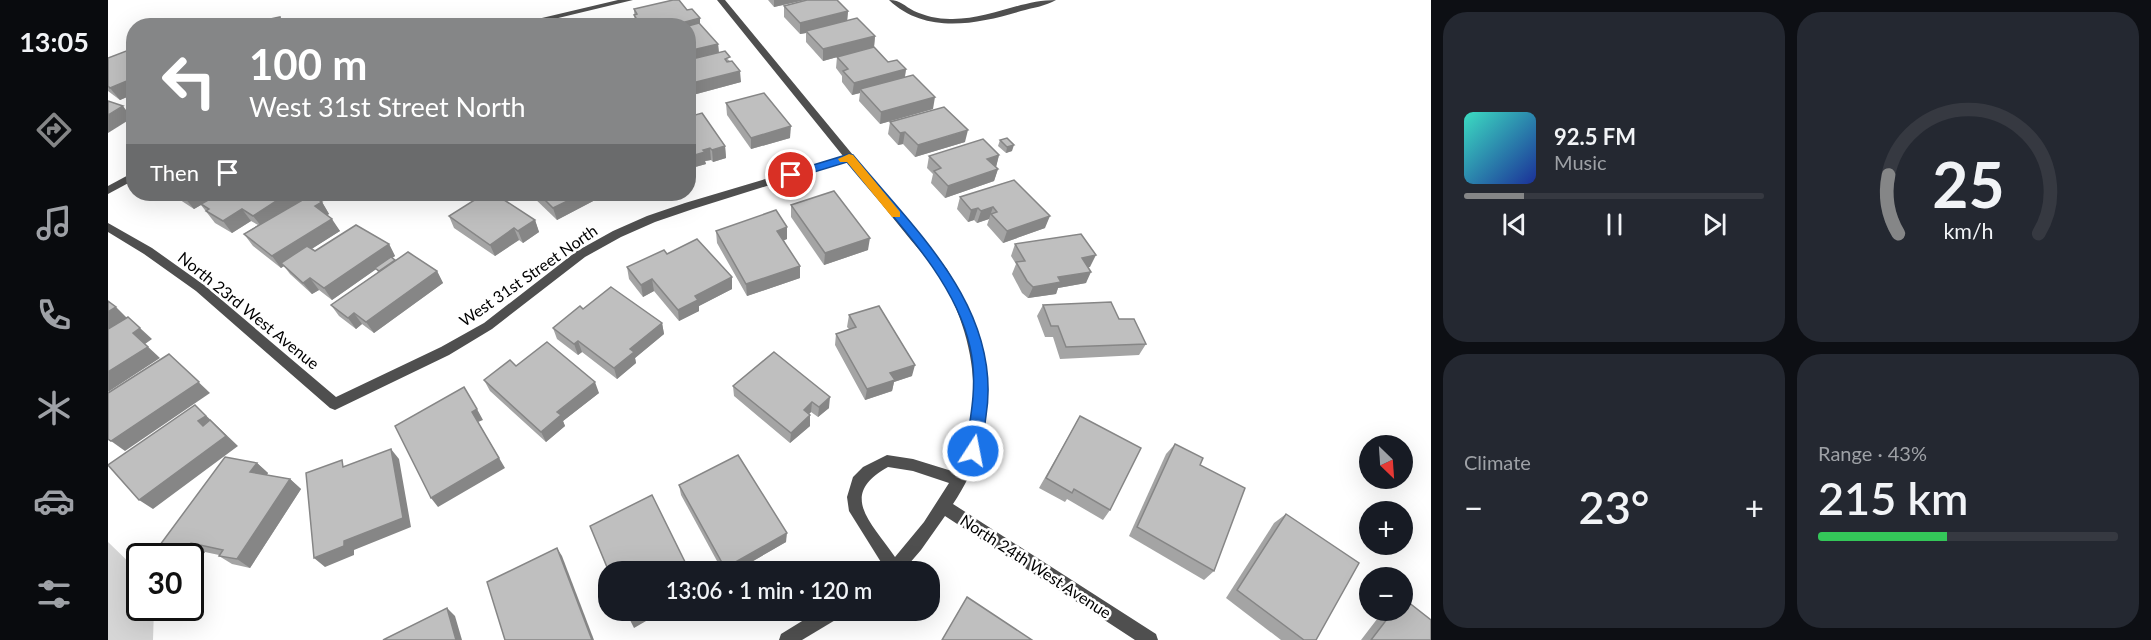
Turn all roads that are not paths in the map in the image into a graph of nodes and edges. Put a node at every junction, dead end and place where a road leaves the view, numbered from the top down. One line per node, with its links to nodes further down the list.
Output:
1 (629, 0): 5 (street)
2 (721, 0): 6 (street, North 24th West Avenue)
3 (893, 0): 4 (street)
4 (1052, 0)
5 (548, 18)
6 (849, 158): 10 (street, West 31st Street North); 11 (street, North 24th West Avenue)
7 (126, 180): 8 (street)
8 (108, 191)
9 (108, 227): 10 (street, North 23rd West Avenue)
10 (335, 404)
11 (959, 480): 12 (street, North 24th West Avenue); 13 (street)
12 (944, 507): 14 (street); 17 (street, North 24th West Avenue)
13 (887, 561)
14 (899, 561)
15 (818, 621): 16 (street)
16 (787, 640)
17 (1150, 640)

